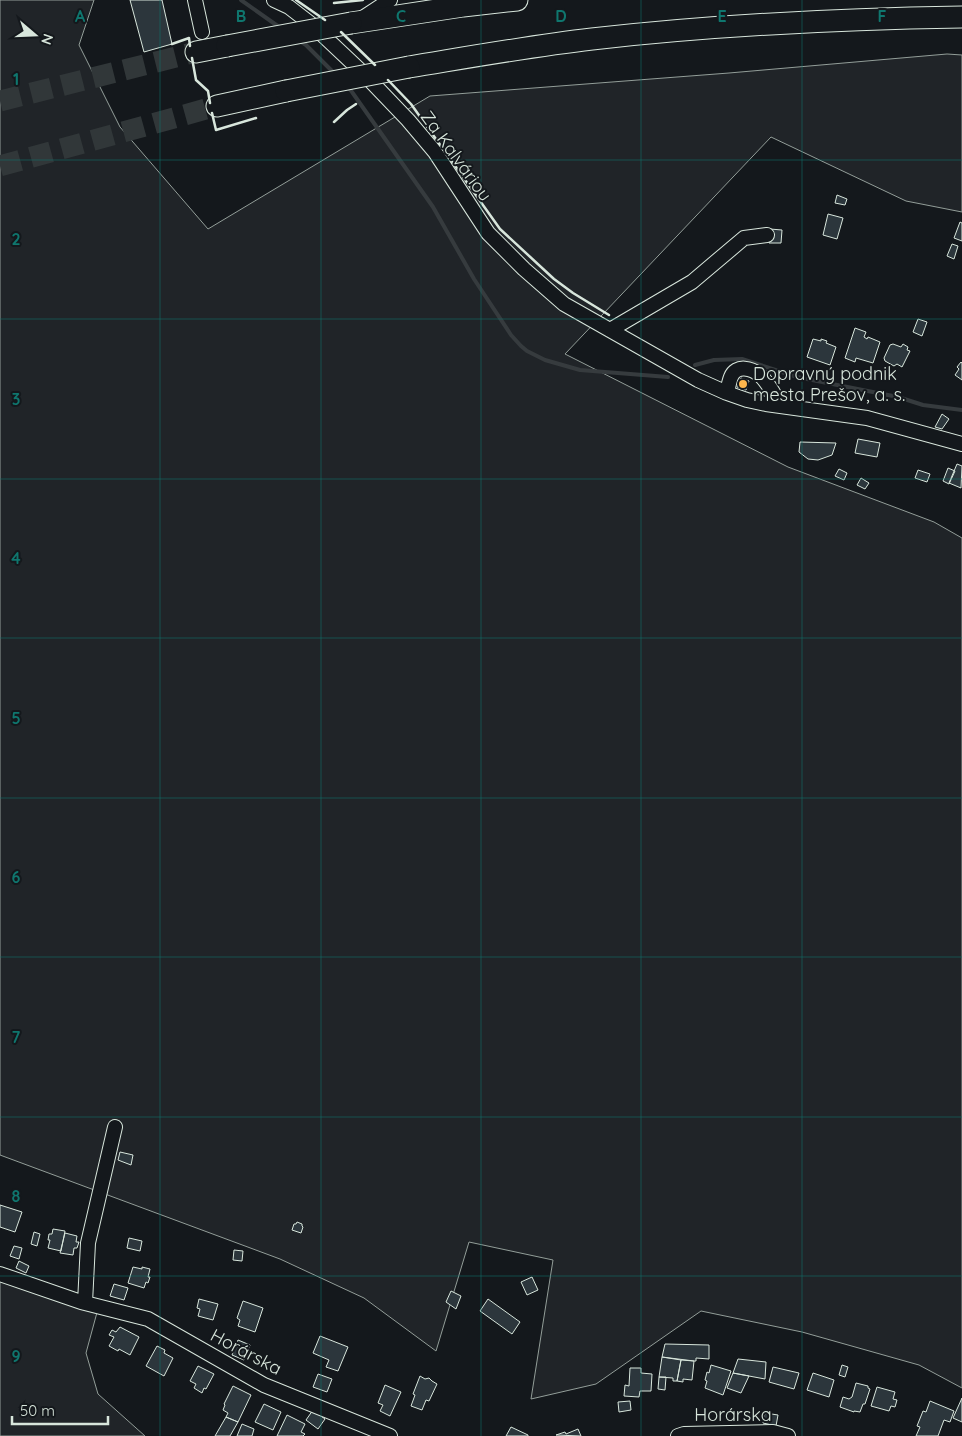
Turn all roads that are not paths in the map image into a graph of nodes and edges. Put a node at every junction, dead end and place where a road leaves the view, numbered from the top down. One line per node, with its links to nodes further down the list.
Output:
1 (195, 0): 7 (street)
2 (274, 0): 10 (street, Za Kalváriou)
3 (390, 0): 6 (street)
4 (517, 0): 6 (highway)
5 (962, 17): 8 (highway, bridge)
6 (353, 23): 7 (highway, bridge)
7 (199, 42)
8 (217, 106)
9 (767, 235): 10 (street)
10 (610, 330): 11 (street, Za Kalváriou)
11 (728, 393): 12 (street, Za Kalváriou); 12 (street)
12 (781, 406): 13 (street, Za Kalváriou)
13 (962, 444)
14 (116, 1127): 16 (street)
15 (0, 1274): 16 (street, Horárska)
16 (85, 1303): 17 (street, Horárska)
17 (390, 1436)
18 (678, 1436): 19 (street, Horárska)
19 (788, 1436)

